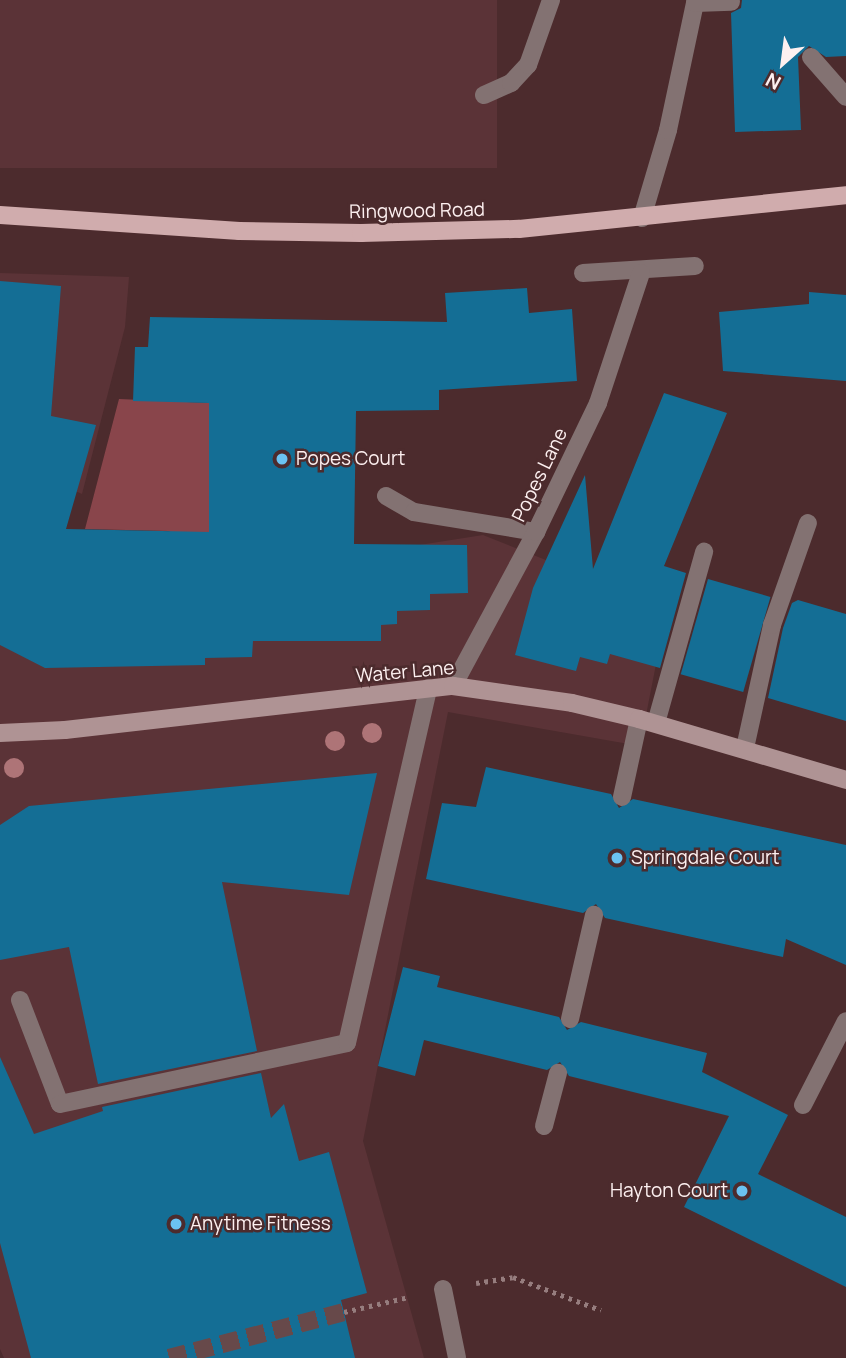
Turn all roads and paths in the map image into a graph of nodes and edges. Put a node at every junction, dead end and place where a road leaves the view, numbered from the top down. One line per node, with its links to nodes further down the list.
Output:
1 (551, 0): 5 (street)
2 (695, 1): 3 (street); 9 (street)
3 (731, 2)
4 (811, 57): 6 (street)
5 (484, 96)
6 (846, 97)
7 (842, 194): 9 (main road, Ringwood Road)
8 (0, 215): 9 (main road, Ringwood Road)
9 (642, 218)
10 (695, 266): 11 (street)
11 (641, 273): 12 (street); 15 (street, Popes Lane)
12 (583, 274)
13 (386, 496): 15 (street)
14 (808, 523): 21 (street)
15 (536, 532): 17 (street, Popes Lane)
16 (704, 552): 19 (street)
17 (453, 686): 18 (street, Water Lane); 19 (street, Water Lane)
18 (428, 688): 20 (street, Water Lane); 25 (street)
19 (648, 721): 21 (street, Water Lane); 23 (street)
20 (0, 733)
21 (744, 748): 22 (street, Water Lane)
22 (846, 780)
23 (622, 797)
24 (594, 915): 26 (street)
25 (20, 1000)
26 (570, 1019)
27 (846, 1021): 29 (street)
28 (558, 1073): 30 (street)
29 (803, 1105)
30 (544, 1126)
31 (443, 1289): 32 (path); 33 (path); 34 (street)
32 (601, 1310)
33 (344, 1312)
34 (457, 1358)

